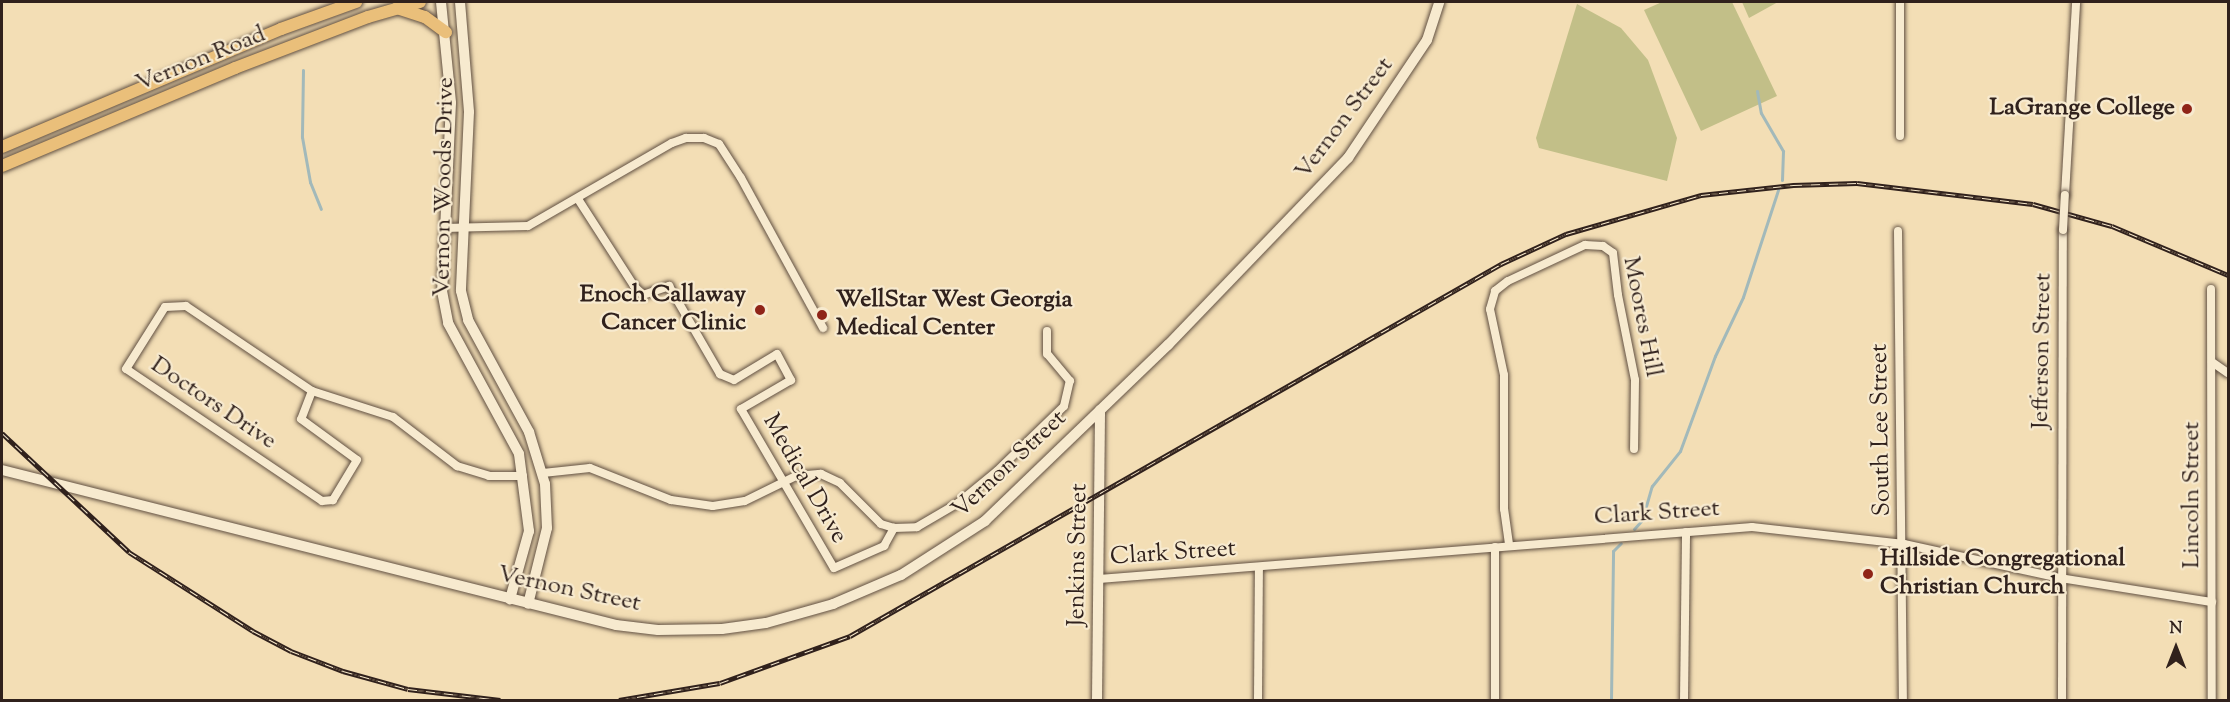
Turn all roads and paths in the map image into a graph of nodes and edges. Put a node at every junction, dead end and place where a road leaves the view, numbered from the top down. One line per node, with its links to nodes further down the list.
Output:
1 (356, 2): 11 (main road, Vernon Road)
2 (420, 2): 8 (main road, Vernon Road)
3 (441, 2): 9 (street, Vernon Woods Drive)
4 (460, 2): 15 (street, Vernon Woods Drive)
5 (1439, 2): 23 (street, Vernon Street)
6 (1900, 2): 10 (street)
7 (2076, 2): 35 (street, Jefferson Street, bridge)
8 (396, 8): 9 (main road); 12 (main road, Vernon Road)
9 (446, 32): 14 (street, Vernon Woods Drive)
10 (1900, 136)
11 (2, 147)
12 (2, 166)
13 (578, 199): 15 (street); 18 (street); 28 (street, Medical Drive)
14 (444, 228): 15 (street); 27 (street, Vernon Woods Drive)
15 (463, 229): 26 (street, Vernon Woods Drive)
16 (1898, 231): 32 (street, South Lee Street)
17 (2211, 289): 20 (street, Lincoln Street)
18 (823, 327)
19 (1047, 331): 29 (street)
20 (2212, 362): 21 (street); 38 (street, Lincoln Street)
21 (2229, 373)
22 (312, 391): 22 (street, Doctors Drive); 27 (street, Doctors Drive)
23 (1100, 410): 36 (street, Jenkins Street); 39 (street, Vernon Street)
24 (1634, 449): 31 (street, Moores Hill)
25 (2, 470): 37 (street, Vernon Street)
26 (543, 473): 27 (street); 28 (street); 39 (street, Vernon Woods Drive)
27 (523, 476): 37 (street, Vernon Woods Drive)
28 (783, 482): 29 (street); 29 (street, Medical Drive)
29 (894, 528)
30 (1686, 532): 31 (street, Clark Street); 32 (street, Clark Street); 43 (street)
31 (1509, 544): 33 (street, Clark Street)
32 (1904, 544): 35 (street, Clark Street); 44 (street, South Lee Street)
33 (1495, 547): 34 (street, Clark Street); 42 (street)
34 (1259, 568): 36 (street, Clark Street); 41 (street)
35 (2060, 578): 38 (street, Clark Street); 45 (street, Jefferson Street)
36 (1099, 579): 40 (street, Jenkins Street)
37 (510, 599): 39 (street, Vernon Street)
38 (2212, 602): 46 (street, Lincoln Street)
39 (528, 604)
40 (1097, 700)
41 (1258, 700)
42 (1495, 700)
43 (1684, 700)
44 (1904, 700)
45 (2062, 700)
46 (2212, 700)

